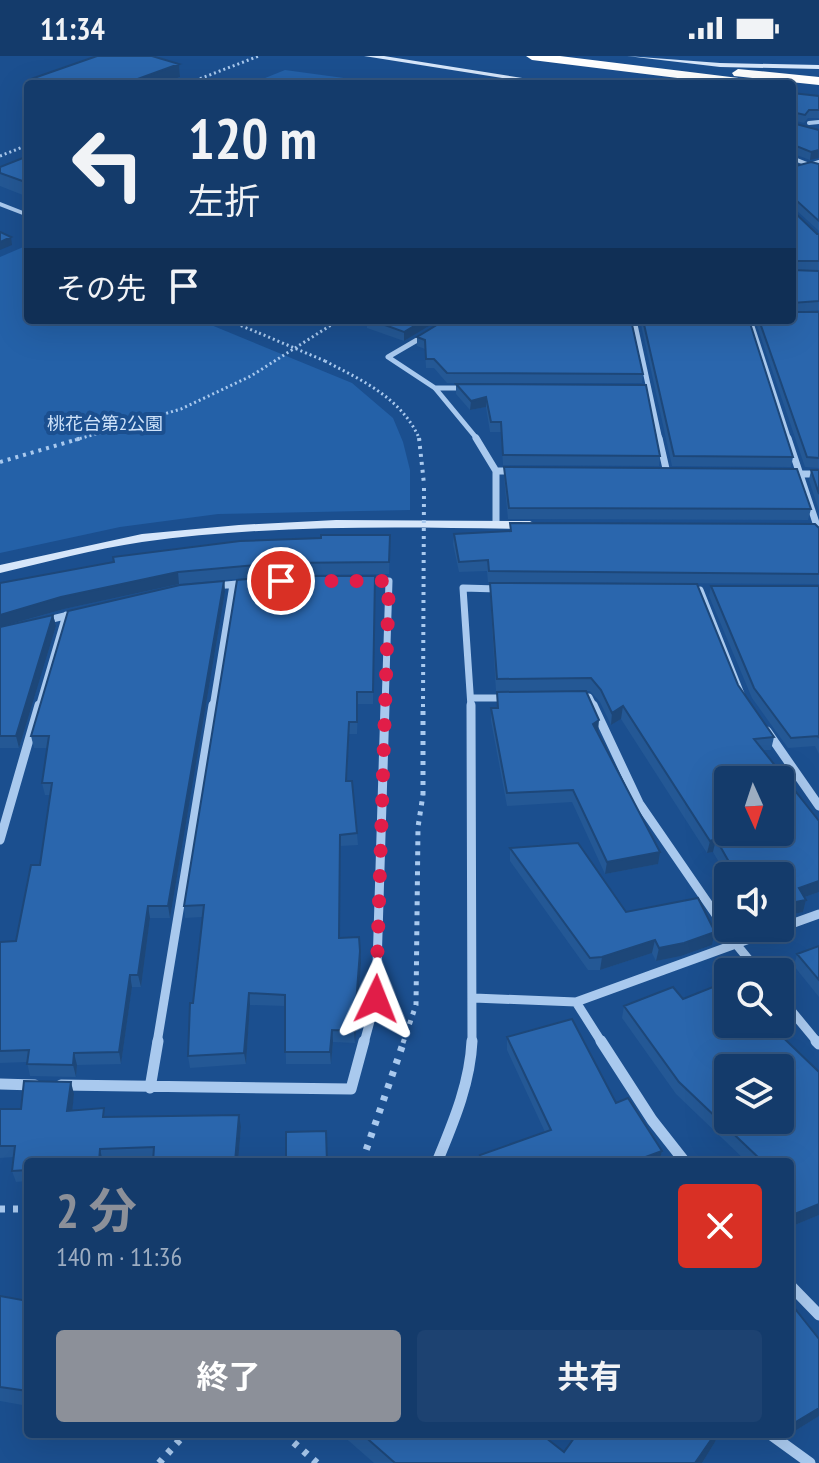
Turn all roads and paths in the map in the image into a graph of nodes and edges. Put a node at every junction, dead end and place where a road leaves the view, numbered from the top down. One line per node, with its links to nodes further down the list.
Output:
1 (259, 56): 7 (path)
2 (368, 56): 8 (street)
3 (532, 56): 9 (highway)
4 (597, 56): 10 (highway)
5 (631, 56): 6 (street)
6 (819, 67)
7 (196, 80)
8 (529, 80)
9 (723, 80)
10 (819, 81)
11 (796, 88): 12 (highway)
12 (819, 90)
13 (819, 122): 14 (street)
14 (807, 126): 15 (street)
15 (819, 134)
16 (24, 147): 17 (path)
17 (0, 156)
18 (796, 160): 20 (street)
19 (819, 162): 20 (street)
20 (810, 165): 21 (street); 22 (street)
21 (819, 169)
22 (796, 170)
23 (0, 204): 24 (street)
24 (24, 213)
25 (237, 324): 77 (path, bridge)
26 (333, 324): 34 (path)
27 (635, 324): 33 (street)
28 (751, 324): 41 (street)
29 (438, 327): 30 (street)
30 (435, 388): 31 (street); 35 (street)
31 (481, 388)
32 (634, 389): 33 (street)
33 (649, 389): 38 (street)
34 (0, 462)
35 (496, 471): 36 (street); 43 (street)
36 (527, 472)
37 (651, 473): 38 (street)
38 (667, 473): 39 (street)
39 (681, 473)
40 (784, 474): 41 (street)
41 (799, 474): 42 (street); 46 (street)
42 (819, 474)
43 (496, 524): 44 (street); 47 (street)
44 (542, 525)
45 (802, 527): 46 (street)
46 (818, 529)
47 (0, 569)
48 (358, 581): 76 (street)
49 (257, 583): 50 (street)
50 (233, 585): 51 (street); 76 (street)
51 (206, 587)
52 (511, 589): 60 (street)
53 (684, 590): 54 (street)
54 (700, 590): 55 (street); 62 (street)
55 (715, 590)
56 (81, 612): 57 (street)
57 (66, 615): 58 (street); 65 (street)
58 (40, 622)
59 (575, 697): 69 (street)
60 (471, 698): 61 (street); 71 (street)
61 (515, 698)
62 (750, 706)
63 (759, 719): 64 (street)
64 (819, 806)
65 (0, 840)
66 (819, 914): 67 (street)
67 (794, 923)
68 (742, 942): 69 (street)
69 (736, 944): 70 (street); 72 (street)
70 (748, 958)
71 (474, 998): 72 (street); 78 (street)
72 (576, 1002): 79 (street)
73 (794, 1014): 74 (street)
74 (819, 1044)
75 (0, 1084): 76 (street)
76 (150, 1088)
77 (363, 1158)
78 (439, 1158)
79 (682, 1158)
80 (0, 1209): 81 (path)
81 (24, 1209)
82 (794, 1289): 83 (street)
83 (819, 1315)
84 (181, 1438): 88 (path)
85 (289, 1438): 89 (path)
86 (776, 1438): 90 (street)
87 (819, 1455): 90 (street)
88 (159, 1463)
89 (317, 1463)
90 (812, 1463)

